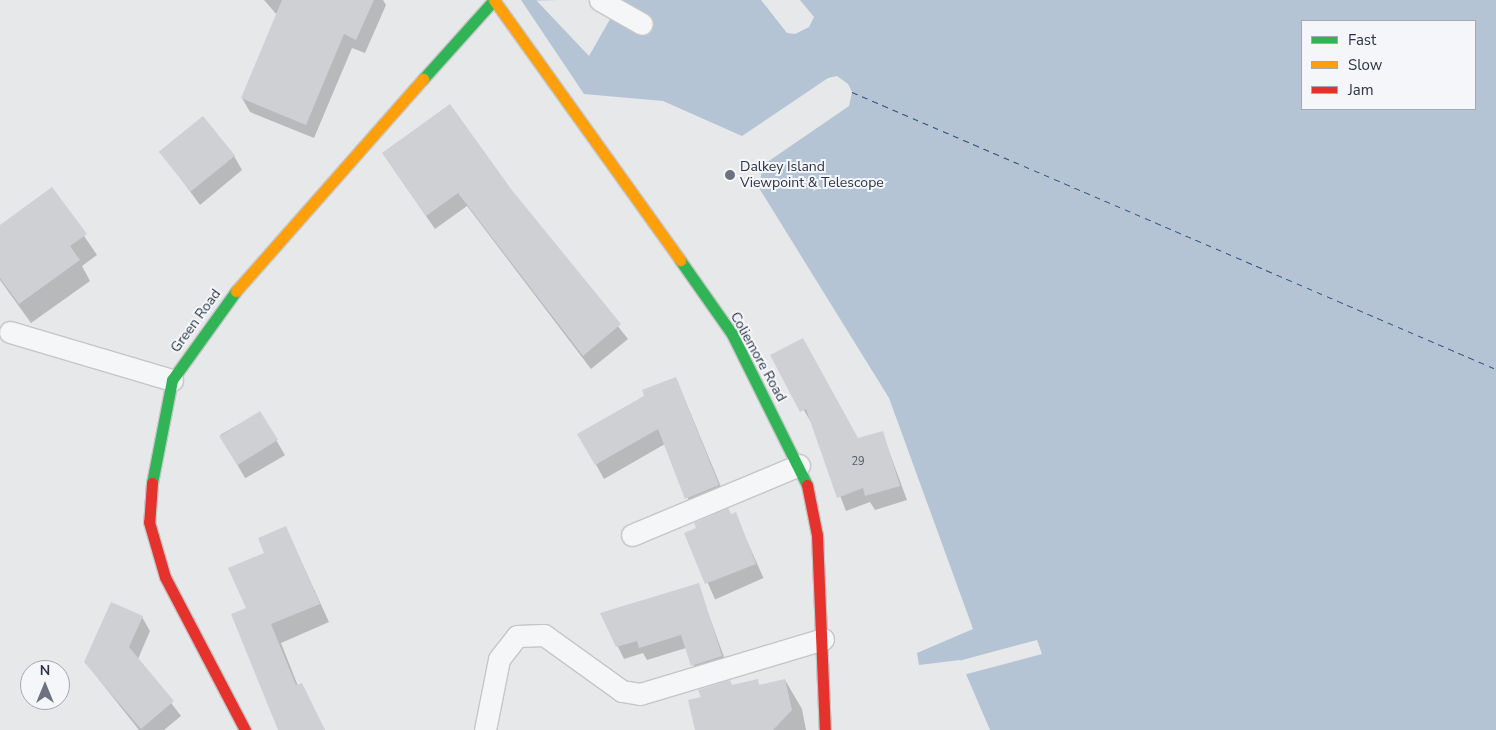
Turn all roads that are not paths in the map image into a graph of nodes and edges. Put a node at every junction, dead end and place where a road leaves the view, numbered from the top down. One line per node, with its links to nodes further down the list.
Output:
1 (494, 0): 5 (street, Green Road); 6 (street, Coliemore Road)
2 (600, 0): 3 (lane)
3 (642, 24)
4 (10, 332): 5 (lane)
5 (172, 380): 9 (street, Green Road)
6 (799, 465): 7 (lane); 8 (street, Coliemore Road)
7 (632, 535)
8 (823, 639): 10 (lane); 11 (street, Coliemore Road)
9 (245, 730)
10 (485, 730)
11 (825, 730)

